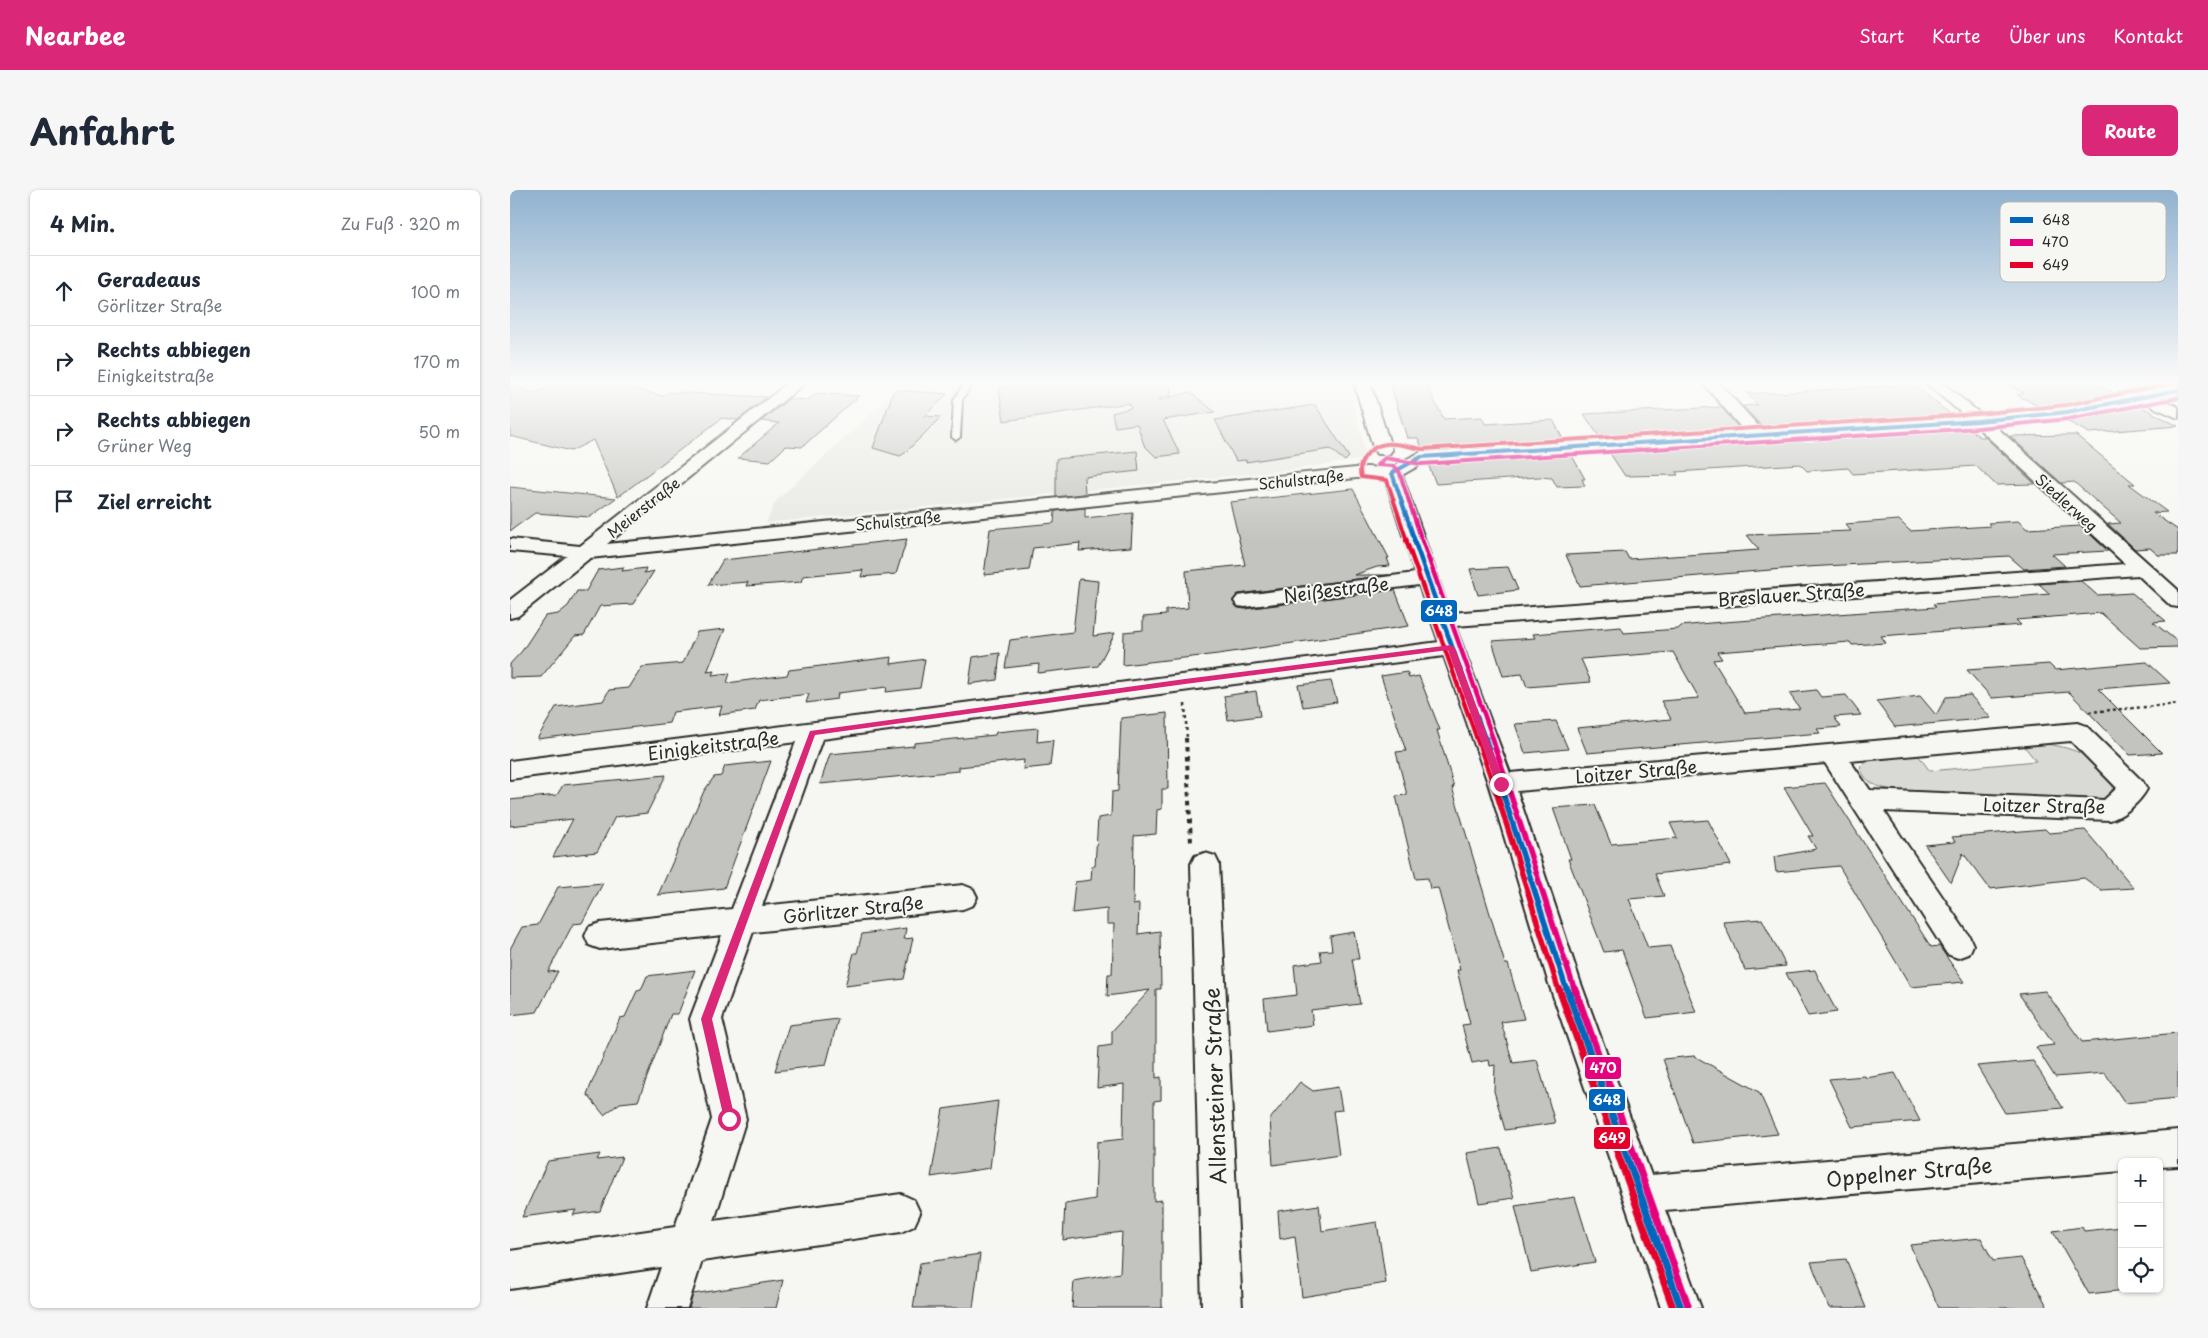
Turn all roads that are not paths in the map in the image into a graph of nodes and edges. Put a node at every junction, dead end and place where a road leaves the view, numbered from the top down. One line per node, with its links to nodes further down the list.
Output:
1 (733, 435): 8 (street, Meierstraße)
2 (1374, 435): 6 (street)
3 (1754, 435): 5 (street, Schulstraße)
4 (1994, 435): 9 (street, Siedlerweg)
5 (1420, 457): 6 (street, Schulstraße); 6 (street)
6 (1381, 465): 8 (street, Schulstraße); 10 (street)
7 (510, 545): 8 (street, Schulstraße)
8 (586, 552): 13 (street, Meierstraße)
9 (2141, 569): 12 (street, Siedlerweg); 14 (street, Breslauer Straße)
10 (1427, 578): 11 (street, Neißestraße); 14 (street)
11 (1245, 601)
12 (2178, 602)
13 (510, 611)
14 (1442, 620): 15 (street)
15 (1451, 648): 16 (street, Einigkeitstraße); 19 (street)
16 (812, 733): 18 (street, Einigkeitstraße); 23 (street)
17 (1832, 754): 19 (street, Loitzer Straße); 20 (street); 20 (street, Loitzer Straße)
18 (510, 770)
19 (1501, 784): 27 (street)
20 (1862, 800): 25 (street)
21 (1205, 864): 32 (street, Allensteiner Straße)
22 (963, 897): 23 (street, Görlitzer Straße)
23 (743, 920): 24 (street, Görlitzer Straße); 29 (street)
24 (600, 936)
25 (1958, 945)
26 (2178, 1148): 27 (street, Oppelner Straße)
27 (1641, 1194): 33 (street)
28 (901, 1213): 29 (street)
29 (688, 1244): 30 (street); 31 (street)
30 (510, 1270)
31 (667, 1308)
32 (1222, 1308)
33 (1681, 1308)

